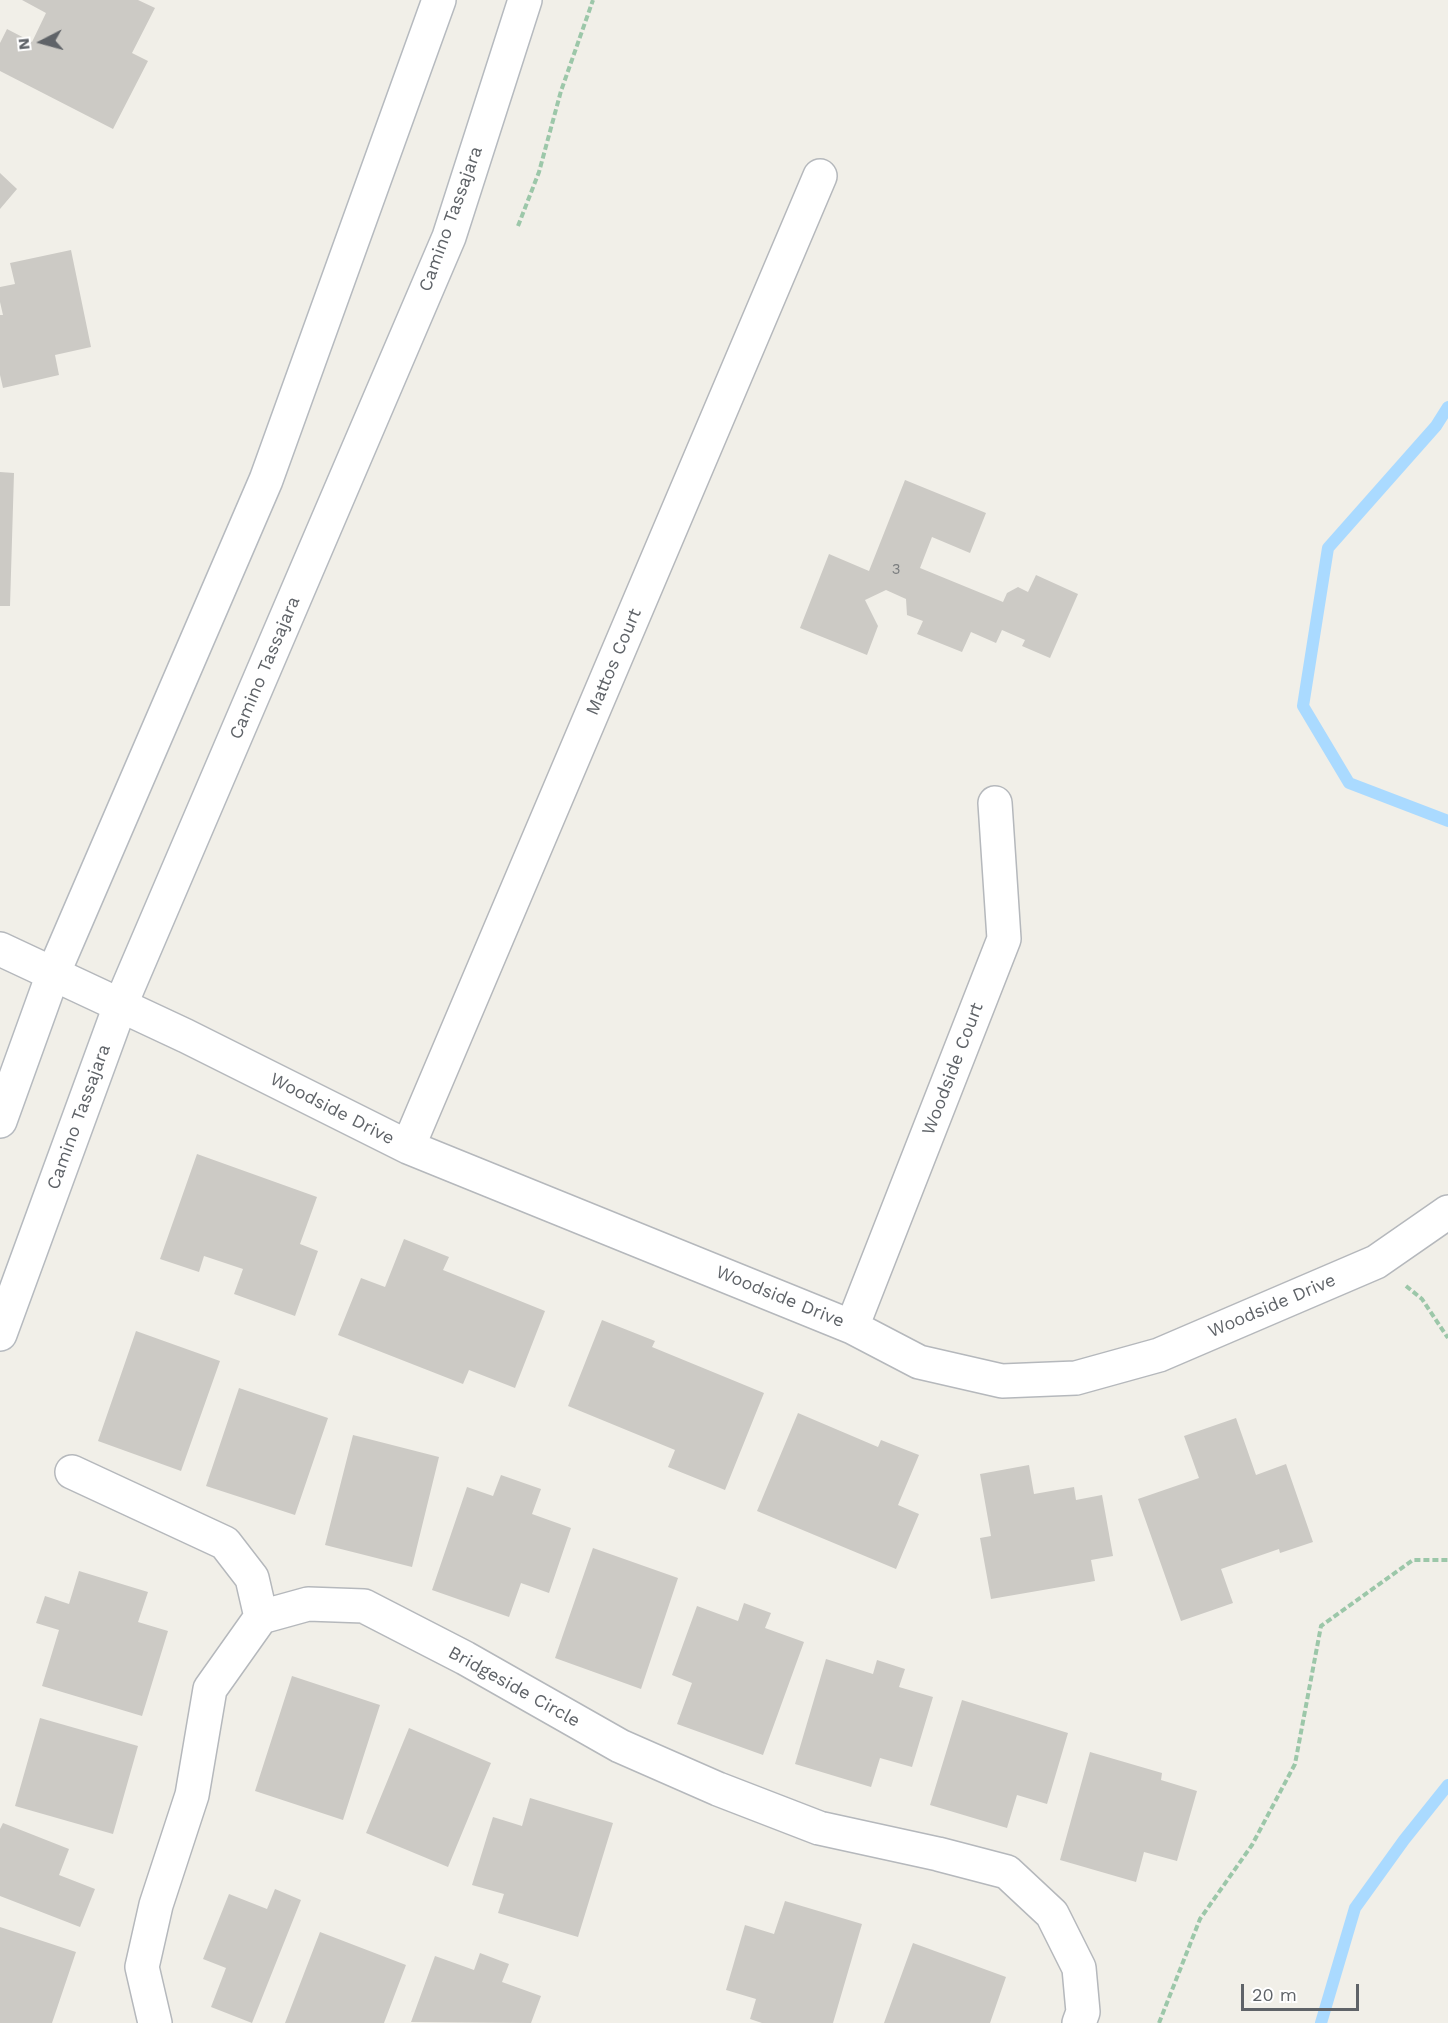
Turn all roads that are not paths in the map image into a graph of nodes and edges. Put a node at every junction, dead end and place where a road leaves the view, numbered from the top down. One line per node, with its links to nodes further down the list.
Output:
1 (439, 0): 6 (street)
2 (525, 0): 7 (street, Camino Tassajara)
3 (820, 176): 9 (street, Mattos Court)
4 (995, 803): 11 (street, Woodside Court)
5 (0, 949): 6 (street, Woodside Drive)
6 (53, 974): 7 (street, Woodside Drive); 8 (street)
7 (120, 1006): 9 (street, Woodside Drive); 12 (street, Camino Tassajara)
8 (0, 1121)
9 (408, 1147): 11 (street, Woodside Drive)
10 (1448, 1212): 11 (street, Woodside Drive)
11 (852, 1327)
12 (0, 1334)
13 (72, 1472): 14 (street)
14 (261, 1617): 15 (street); 16 (street, Bridgeside Circle)
15 (155, 2023)
16 (1079, 2023)

